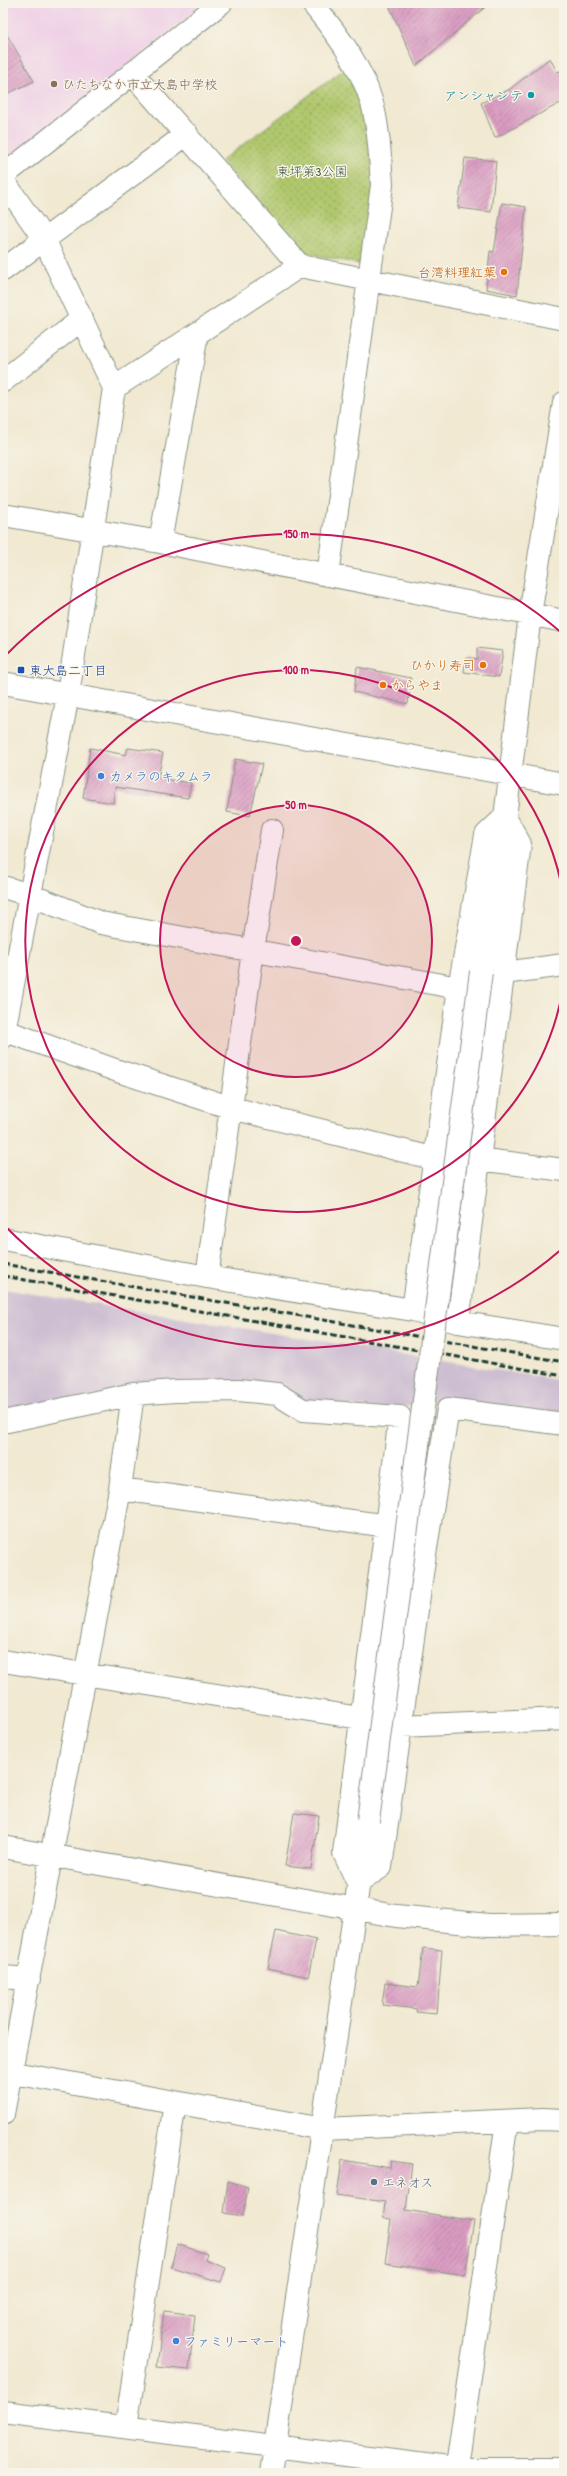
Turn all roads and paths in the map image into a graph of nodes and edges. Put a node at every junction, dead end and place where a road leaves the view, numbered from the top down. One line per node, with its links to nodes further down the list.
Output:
1 (221, 3): 3 (street)
2 (312, 3): 10 (street)
3 (132, 73): 4 (street); 5 (street)
4 (187, 134): 7 (street); 8 (street)
5 (3, 176)
6 (3, 180): 7 (street)
7 (44, 239): 9 (street); 11 (street)
8 (300, 266): 10 (street); 13 (street)
9 (3, 270)
10 (369, 280): 12 (street); 20 (street)
11 (82, 319): 14 (street); 15 (street)
12 (564, 319)
13 (197, 334): 15 (street); 19 (street)
14 (3, 381)
15 (114, 388): 18 (street)
16 (564, 403): 21 (street)
17 (3, 515): 18 (street)
18 (94, 530): 19 (street); 24 (street)
19 (160, 542): 20 (street)
20 (328, 575): 21 (street)
21 (530, 615): 22 (street); 25 (street)
22 (564, 621)
23 (3, 683): 24 (street)
24 (68, 695): 25 (street); 30 (street)
25 (511, 774): 26 (street); 27 (street)
26 (564, 784)
27 (505, 817): 33 (street); 34 (street); 57 (street, bridge)
28 (272, 830): 31 (street)
29 (3, 888): 30 (street)
30 (30, 895): 31 (street); 35 (street)
31 (253, 951): 34 (street); 36 (street)
32 (564, 966): 33 (street)
33 (503, 973): 38 (street)
34 (459, 988): 37 (street)
35 (3, 1032): 36 (street)
36 (232, 1108): 37 (street); 41 (street)
37 (436, 1159): 42 (street)
38 (478, 1159): 39 (street); 43 (street)
39 (564, 1170)
40 (3, 1239): 41 (street)
41 (207, 1277): 42 (street)
42 (413, 1310): 43 (street)
43 (458, 1322): 44 (street)
44 (564, 1339)
45 (133, 1394): 46 (street); 48 (street); 49 (street)
46 (3, 1422)
47 (564, 1424): 54 (street)
48 (120, 1488): 49 (street); 51 (street)
49 (388, 1526): 52 (street)
50 (3, 1661): 51 (street)
51 (85, 1675): 52 (street); 56 (street)
52 (360, 1718): 57 (street)
53 (564, 1719): 54 (street)
54 (402, 1726): 57 (street)
55 (3, 1847): 56 (street)
56 (51, 1855): 58 (street); 61 (street)
57 (358, 1883): 58 (street)
58 (353, 1909): 59 (street); 67 (street)
59 (564, 1924)
60 (3, 1977): 61 (street)
61 (29, 1979): 62 (street)
62 (7, 2072): 63 (street); 64 (street)
63 (175, 2103): 67 (street); 69 (street)
64 (3, 2114)
65 (564, 2120): 66 (street)
66 (507, 2121): 67 (street); 72 (street)
67 (323, 2129): 70 (street)
68 (3, 2412): 69 (street)
69 (126, 2427): 70 (street)
70 (275, 2446): 72 (street); 73 (street)
71 (564, 2469): 72 (street)
72 (457, 2471)
73 (271, 2473)

